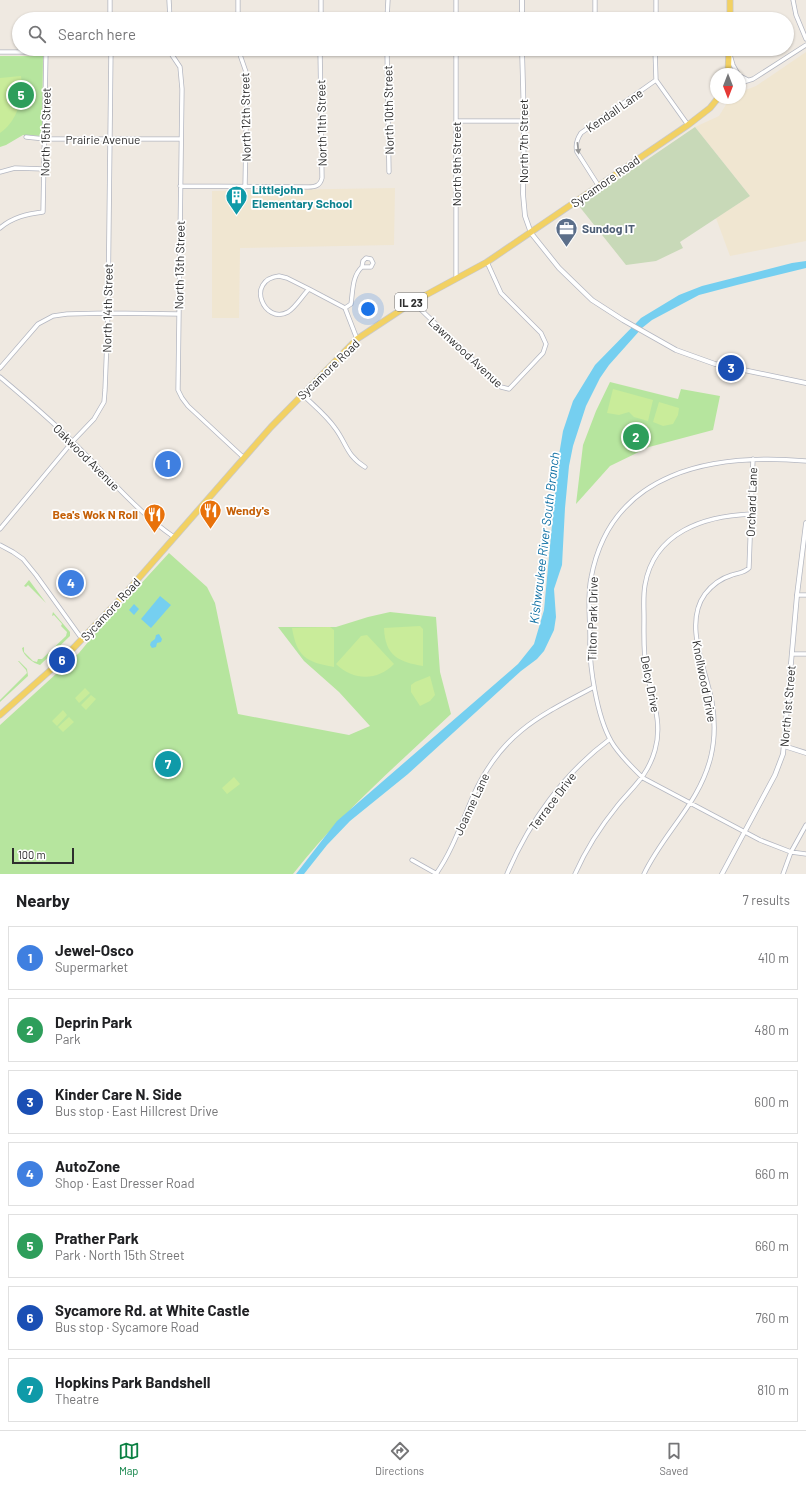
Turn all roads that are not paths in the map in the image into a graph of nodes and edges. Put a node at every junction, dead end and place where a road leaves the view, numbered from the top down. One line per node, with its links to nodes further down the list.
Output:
1 (110, 0): 12 (street)
2 (169, 0): 13 (street)
3 (238, 0): 14 (street)
4 (321, 0): 15 (street)
5 (388, 0): 16 (street)
6 (456, 0): 17 (street)
7 (522, 0): 18 (street)
8 (595, 0): 19 (street)
9 (656, 0): 20 (street)
10 (730, 0): 21 (main road)
11 (793, 0): 22 (street)
12 (110, 12)
13 (170, 12)
14 (238, 12)
15 (321, 12)
16 (388, 12)
17 (456, 12)
18 (522, 12)
19 (595, 12)
20 (656, 12)
21 (730, 12)
22 (806, 39)
23 (806, 45): 26 (street)
24 (0, 52): 25 (street)
25 (12, 52)
26 (794, 52)
27 (46, 56): 50 (street, North 15th Street)
28 (111, 56): 51 (street, North 14th Street)
29 (173, 56): 52 (street, North 13th Street)
30 (241, 56): 58 (street, North 12th Street)
31 (321, 56): 58 (street, North 11th Street)
32 (387, 56): 55 (street, North 10th Street)
33 (456, 56): 46 (street, North 9th Street)
34 (522, 56): 47 (street, North 7th Street)
35 (655, 56): 42 (street)
36 (729, 56): 39 (main road)
37 (730, 56): 40 (street)
38 (788, 56): 43 (street)
39 (728, 68)
40 (735, 68)
41 (746, 78): 43 (street)
42 (656, 80): 48 (street); 56 (street, Kendall Lane, one-way to 56)
43 (749, 80): 44 (street)
44 (746, 81)
45 (713, 104): 48 (main road, Sycamore Road / IL 23)
46 (456, 121): 47 (street); 63 (street, North 9th Street)
47 (524, 121): 60 (street, North 7th Street)
48 (688, 124): 56 (main road, Sycamore Road / IL 23)
49 (26, 137): 50 (street, Prairie Avenue)
50 (45, 139): 51 (street, Prairie Avenue); 53 (street, North 15th Street)
51 (110, 139): 52 (street, Prairie Avenue); 67 (street, North 14th Street)
52 (181, 140): 57 (street, North 13th Street)
53 (44, 169): 54 (street); 59 (street, North 15th Street)
54 (0, 172)
55 (389, 172)
56 (598, 185): 60 (main road, Sycamore Road / IL 23)
57 (180, 186): 58 (street); 68 (street, North 13th Street)
58 (245, 187)
59 (0, 228)
60 (531, 232): 61 (main road, Sycamore Road / IL 23); 72 (street, North 7th Street)
61 (488, 262): 63 (main road, Sycamore Road / IL 23); 65 (street, Lawnwood Avenue)
62 (362, 267): 66 (street)
63 (456, 278): 65 (main road, Sycamore Road / IL 23)
64 (309, 289): 64 (street); 66 (street)
65 (413, 302): 69 (main road, Sycamore Road / IL 23)
66 (345, 308): 69 (street)
67 (108, 313): 68 (street); 70 (street); 74 (street, North 14th Street)
68 (178, 314): 75 (street, North 13th Street)
69 (358, 339): 73 (main road, Sycamore Road / IL 23)
70 (0, 368)
71 (0, 377): 74 (street, Oakwood Avenue)
72 (806, 383)
73 (302, 394): 75 (main road, Sycamore Road / IL 23); 78 (street)
74 (73, 441): 82 (street, North 14th Street); 83 (street, Oakwood Avenue)
75 (244, 458): 83 (main road, Sycamore Road / IL 23)
76 (753, 459): 77 (street, Tilton Park Drive); 79 (street, Orchard Lane); 91 (street, Tilton Park Drive)
77 (806, 461)
78 (365, 467)
79 (751, 514): 85 (street, Orchard Lane); 96 (street, Delcy Drive)
80 (806, 523): 81 (street, North 1st Street)
81 (806, 528): 86 (street, North 1st Street)
82 (0, 529)
83 (174, 537): 88 (main road, Sycamore Road / IL 23)
84 (0, 545): 88 (street)
85 (750, 546): 97 (street, Knollwood Drive)
86 (797, 595): 87 (street); 89 (street, North 1st Street)
87 (806, 595)
88 (82, 640): 92 (main road, Sycamore Road / IL 23)
89 (792, 654): 90 (street); 94 (street, North 1st Street)
90 (806, 654)
91 (594, 687): 93 (street, Tilton Park Drive); 103 (street, Joanne Lane)
92 (0, 715)
93 (610, 739): 96 (street, Tilton Park Drive); 104 (street, Terrace Drive)
94 (784, 746): 95 (street); 99 (street, North 1st Street)
95 (806, 753)
96 (643, 778): 97 (street, Tilton Park Drive); 105 (street, Delcy Drive)
97 (690, 804): 99 (street, Tilton Park Drive); 106 (street, Knollwood Drive)
98 (806, 825): 100 (street)
99 (744, 832): 100 (street, Tilton Park Drive); 107 (street, North 1st Street)
100 (791, 852): 101 (street, Tilton Park Drive); 108 (street)
101 (806, 854)
102 (412, 860): 103 (street)
103 (436, 874)
104 (507, 874)
105 (576, 874)
106 (644, 874)
107 (722, 874)
108 (783, 874)

